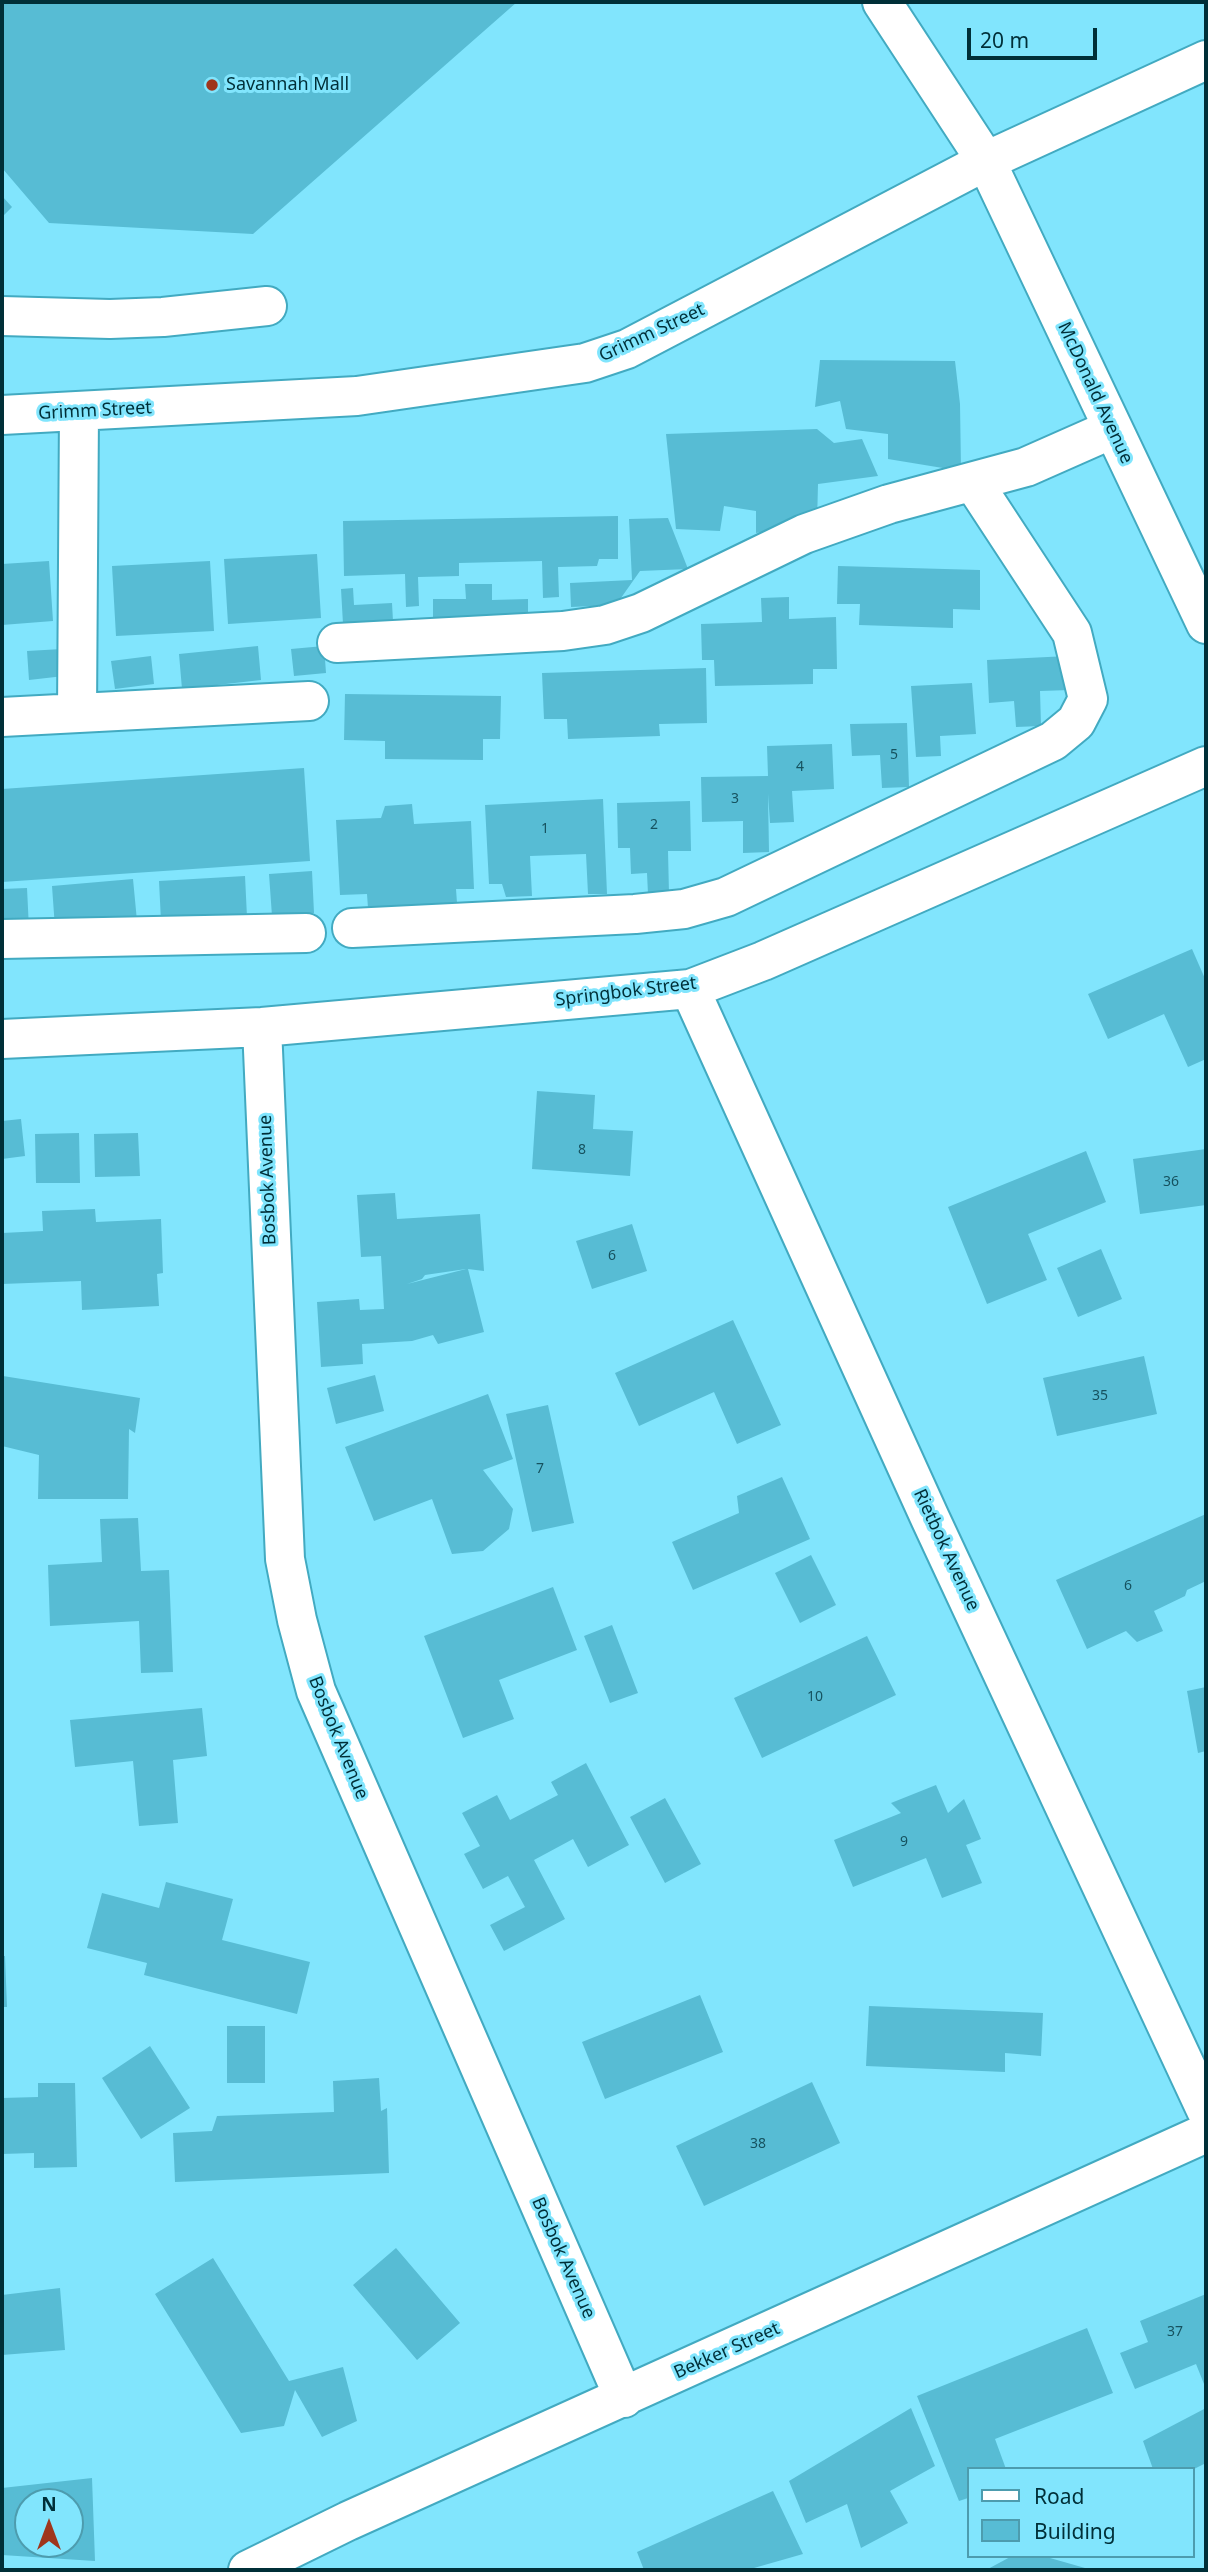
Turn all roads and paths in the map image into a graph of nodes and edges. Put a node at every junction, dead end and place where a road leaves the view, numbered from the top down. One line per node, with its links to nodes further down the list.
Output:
1 (882, 2): 3 (street, McDonald Avenue)
2 (1206, 60): 3 (street, Grimm Street)
3 (986, 162): 6 (street, Grimm Street); 8 (street, McDonald Avenue)
4 (267, 306): 5 (street)
5 (2, 316)
6 (79, 411): 7 (street, Grimm Street); 13 (street)
7 (2, 415)
8 (1112, 429): 9 (street); 10 (street, McDonald Avenue)
9 (973, 482): 11 (street); 16 (street)
10 (1206, 624)
11 (337, 643)
12 (309, 701): 13 (street)
13 (77, 713): 14 (street)
14 (2, 717)
15 (1206, 766): 19 (street, Springbok Street)
16 (352, 928)
17 (306, 933): 18 (street)
18 (2, 939)
19 (690, 989): 20 (street, Springbok Street); 22 (street, Rietbok Avenue)
20 (262, 1027): 21 (street, Springbok Street); 24 (street, Bosbok Avenue)
21 (2, 1039)
22 (1206, 2110)
23 (1206, 2133): 24 (street, Bekker Street)
24 (624, 2398): 25 (street, Bekker Street)
25 (247, 2570)

